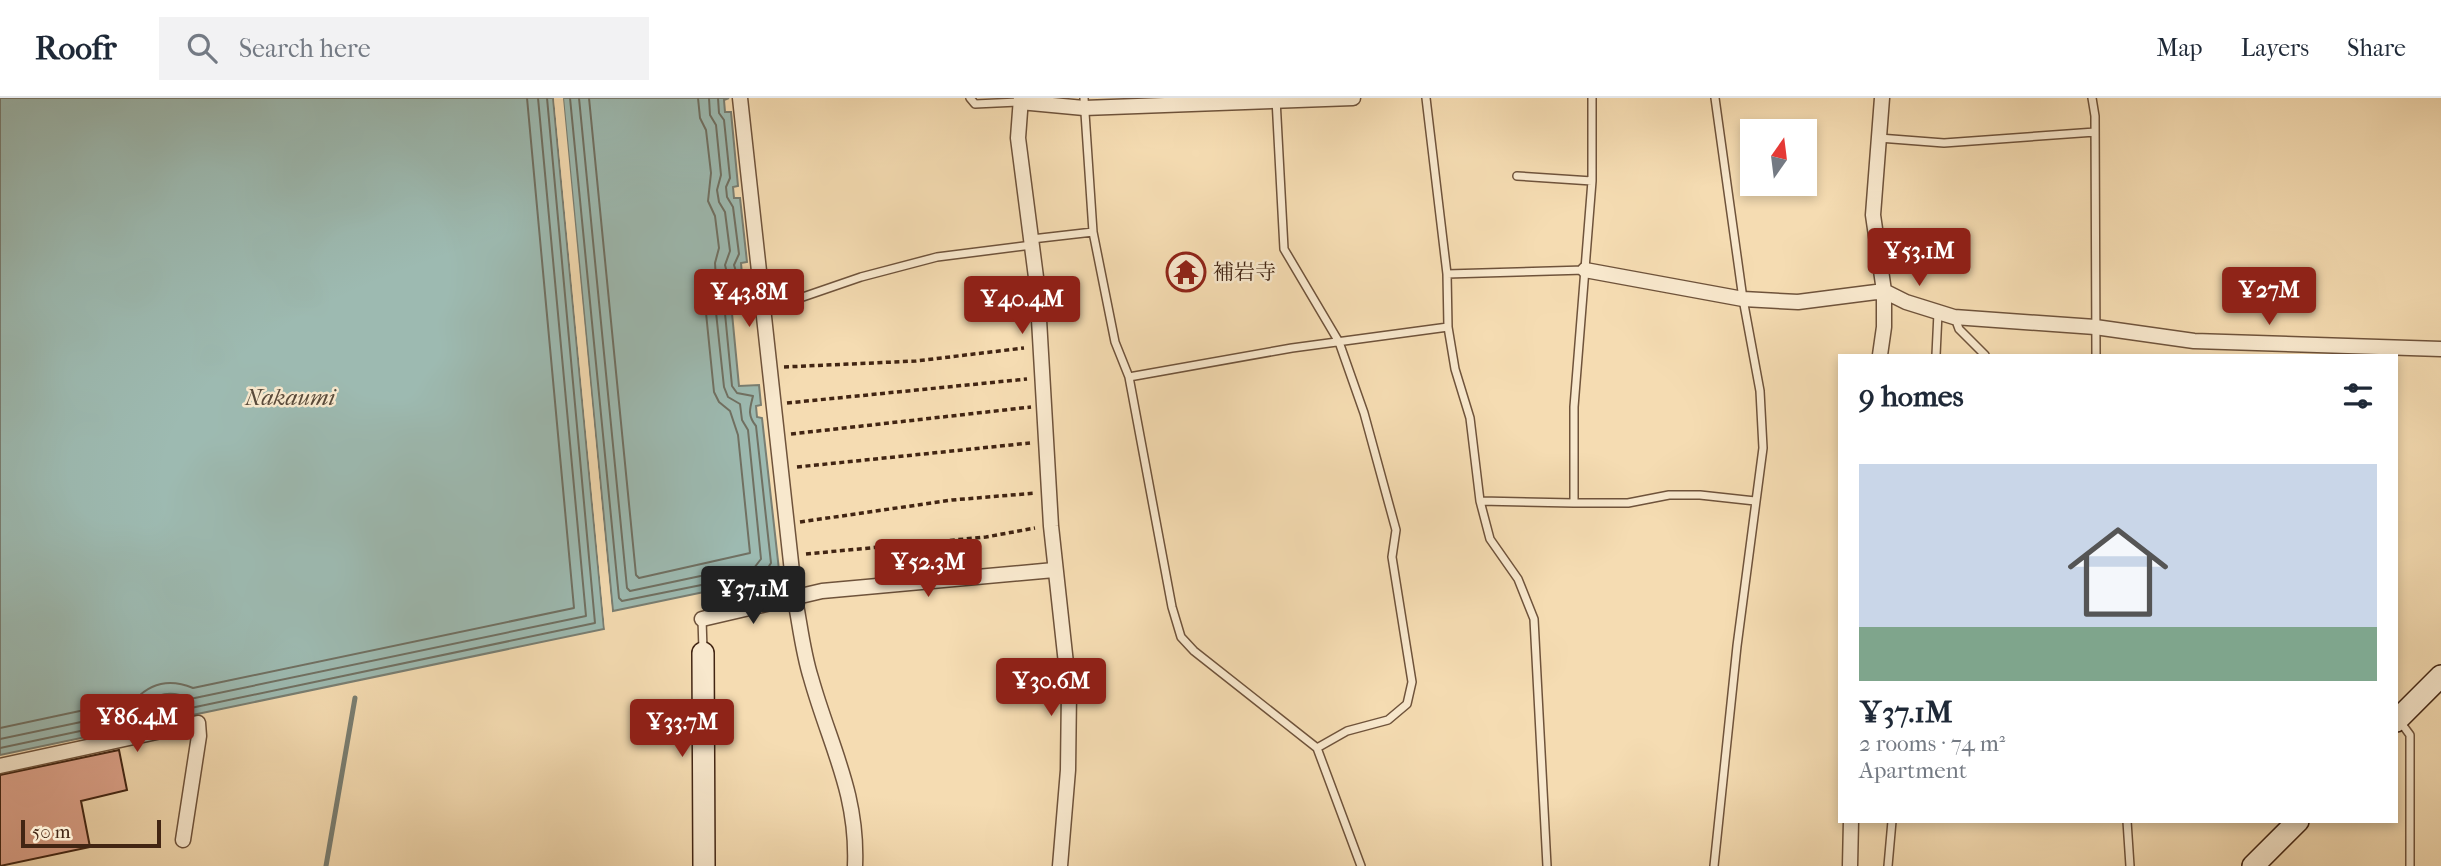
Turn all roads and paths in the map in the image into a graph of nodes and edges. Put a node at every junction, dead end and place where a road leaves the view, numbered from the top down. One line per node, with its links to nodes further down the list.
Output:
1 (740, 98): 22 (street)
2 (970, 98): 9 (lane)
3 (1353, 98): 10 (street)
4 (1426, 98): 19 (lane)
5 (1592, 98): 15 (lane)
6 (1715, 98): 21 (lane)
7 (1882, 98): 13 (street)
8 (2092, 98): 12 (lane)
9 (1020, 100): 11 (street); 17 (street)
10 (1276, 100): 11 (street); 27 (lane)
11 (1084, 103): 16 (lane)
12 (2095, 132): 13 (lane); 26 (lane)
13 (1879, 138): 20 (street)
14 (1517, 176): 15 (lane)
15 (1592, 181): 18 (lane)
16 (1093, 232): 17 (lane); 36 (lane)
17 (1032, 242): 22 (lane); 28 (street)
18 (1585, 270): 19 (lane); 21 (street); 46 (lane)
19 (1447, 274): 25 (lane)
20 (1884, 291): 21 (street); 23 (street); 31 (street)
21 (1742, 299): 45 (lane)
22 (765, 310): 35 (street)
23 (1938, 313): 24 (street); 32 (lane)
24 (1954, 317): 26 (street); 33 (lane)
25 (1448, 327): 27 (lane); 44 (lane)
26 (2095, 327): 30 (street); 34 (lane)
27 (1339, 342): 36 (lane); 57 (lane)
28 (1040, 345): 35 (path); 37 (street)
29 (2441, 349): 30 (street)
30 (2258, 350)
31 (1880, 354)
32 (1936, 354)
33 (1984, 354)
34 (2096, 354)
35 (772, 368): 38 (street)
36 (1129, 376): 57 (lane)
37 (1042, 378): 38 (path); 39 (street)
38 (775, 404): 40 (street)
39 (1043, 406): 40 (path); 41 (street)
40 (777, 435): 42 (street)
41 (1046, 441): 42 (path); 43 (street)
42 (780, 468): 47 (street)
43 (1048, 492): 47 (path); 48 (street)
44 (1480, 501): 46 (lane); 68 (lane)
45 (1755, 501): 46 (lane); 69 (lane)
46 (1574, 503)
47 (786, 524): 49 (street)
48 (1051, 526): 49 (path); 50 (street)
49 (790, 556): 51 (street)
50 (1055, 570): 51 (street); 66 (street)
51 (795, 599): 52 (street); 65 (street)
52 (702, 619): 53 (lane)
53 (703, 653): 64 (street)
54 (2441, 676): 55 (street)
55 (2398, 717)
56 (2398, 721): 74 (lane)
57 (1317, 748): 67 (lane)
58 (0, 766): 63 (street)
59 (1851, 823): 70 (street)
60 (1892, 823): 71 (lane)
61 (2127, 823): 72 (lane)
62 (2296, 823): 73 (street)
63 (183, 840)
64 (704, 866)
65 (855, 866)
66 (1060, 866)
67 (1361, 866)
68 (1547, 866)
69 (1714, 866)
70 (1850, 866)
71 (1888, 866)
72 (2130, 866)
73 (2253, 866)
74 (2410, 866)

